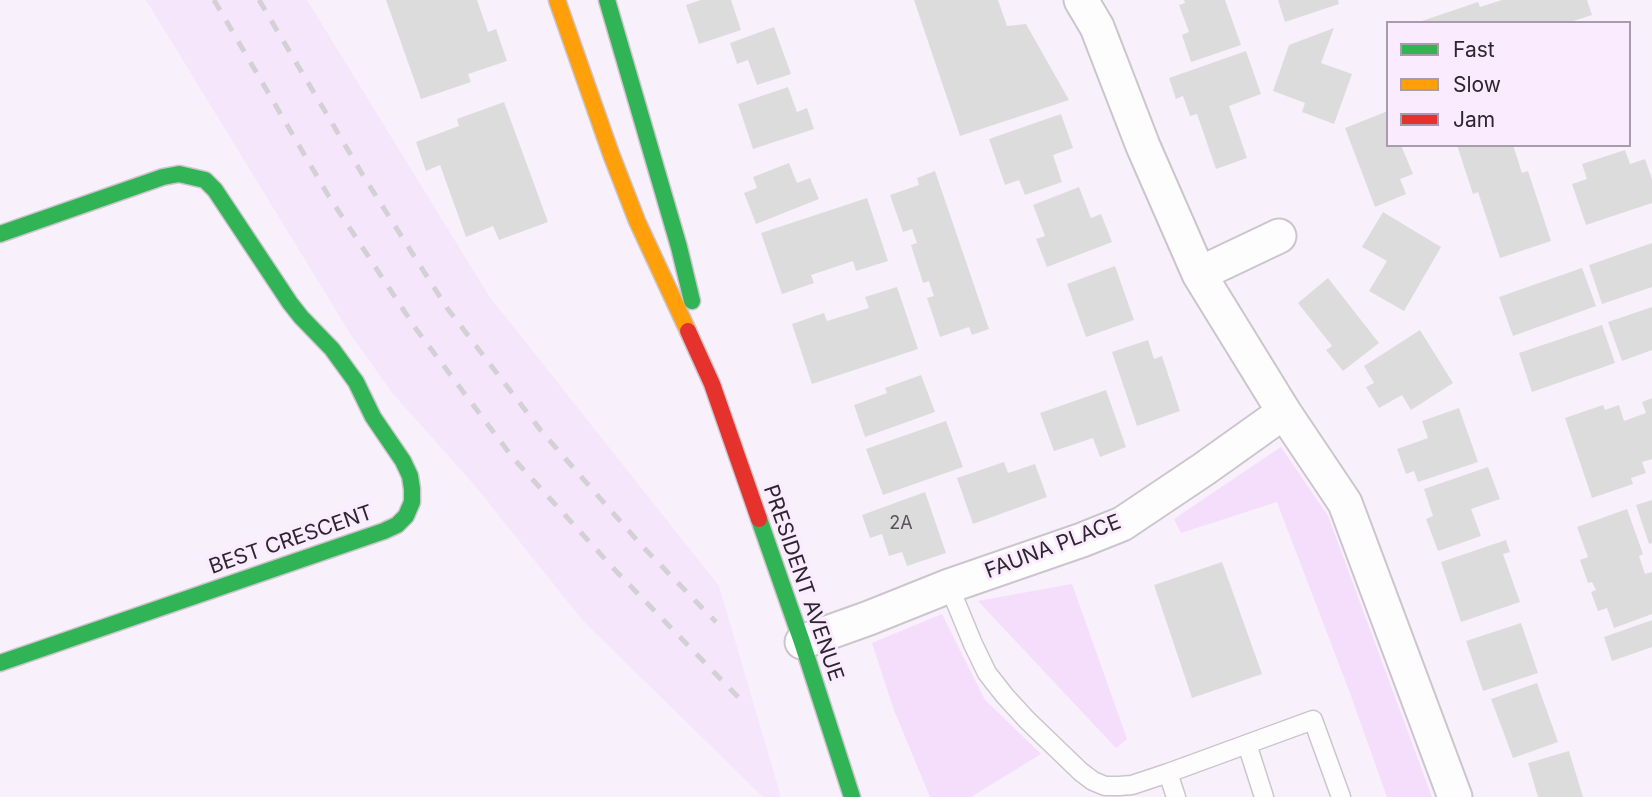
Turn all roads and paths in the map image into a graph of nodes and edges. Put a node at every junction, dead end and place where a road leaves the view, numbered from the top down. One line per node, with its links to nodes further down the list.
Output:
1 (557, 0): 7 (main road, PRESIDENT AVENUE)
2 (607, 0): 7 (main road, PRESIDENT AVENUE)
3 (1081, 0): 6 (street)
4 (0, 234): 11 (main road, BEST CRESCENT)
5 (1279, 236): 6 (street)
6 (1199, 274): 8 (street)
7 (712, 384): 10 (main road, PRESIDENT AVENUE)
8 (1284, 412): 9 (street, FAUNA PLACE); 18 (street)
9 (949, 586): 10 (street, FAUNA PLACE); 13 (lane)
10 (802, 642): 14 (main road, PRESIDENT AVENUE)
11 (0, 663)
12 (1247, 744): 13 (lane); 16 (lane); 17 (lane)
13 (1168, 773): 15 (lane)
14 (852, 797)
15 (1176, 797)
16 (1264, 797)
17 (1341, 797)
18 (1454, 797)

